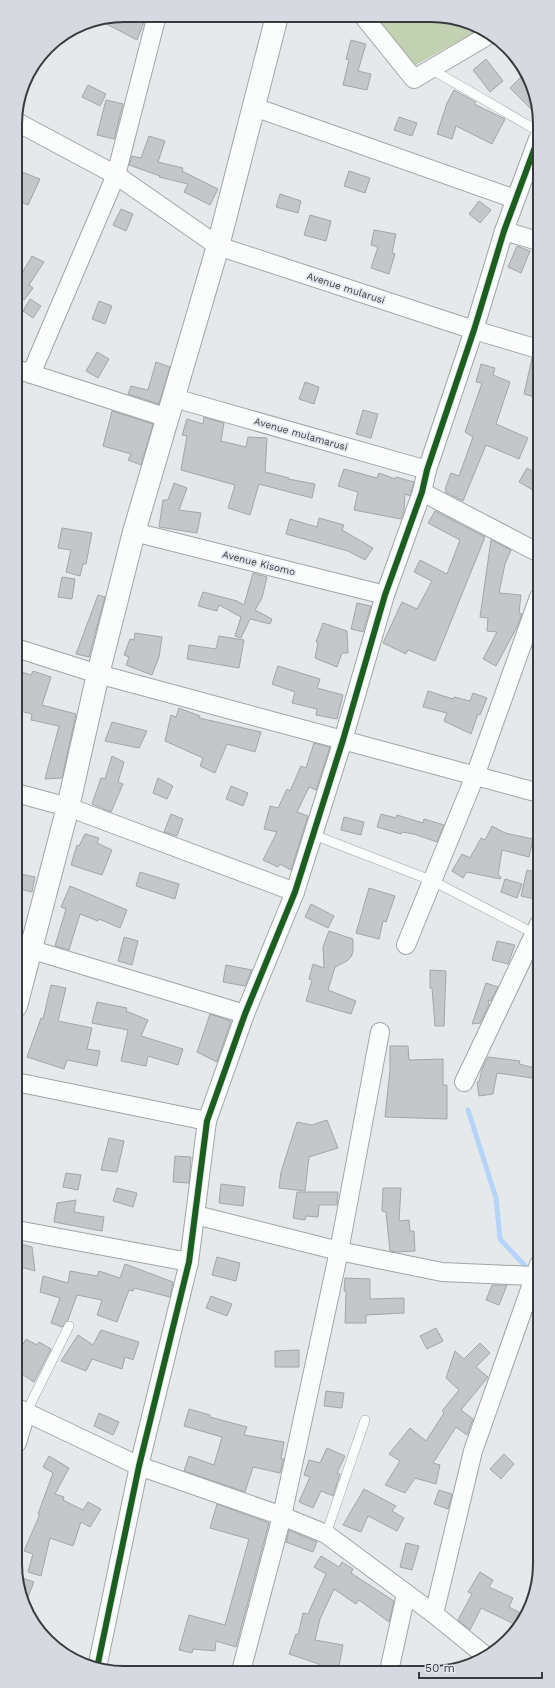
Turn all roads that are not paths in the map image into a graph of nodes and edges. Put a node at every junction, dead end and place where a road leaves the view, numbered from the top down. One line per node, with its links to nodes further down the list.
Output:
1 (155, 22): 10 (street)
2 (275, 22): 6 (street)
3 (368, 22): 5 (street)
4 (484, 38): 5 (street)
5 (431, 69): 8 (lane)
6 (254, 107): 11 (street); 14 (street)
7 (22, 125): 10 (street, Avenue mularusi)
8 (533, 128)
9 (533, 152): 11 (street)
10 (116, 175): 14 (street, Avenue mularusi); 17 (street)
11 (514, 199): 12 (street)
12 (504, 231): 13 (street); 15 (street)
13 (533, 240)
14 (218, 246): 15 (street, Avenue mularusi); 18 (street)
15 (474, 330): 16 (street, Avenue mularusi); 19 (street)
16 (533, 348)
17 (23, 372): 18 (street)
18 (171, 408): 19 (street, Avenue mulamarusi); 21 (street)
19 (427, 470): 20 (street)
20 (422, 492): 22 (street); 23 (street)
21 (134, 532): 23 (street, Avenue Kisomo); 26 (street)
22 (533, 550)
23 (384, 595): 27 (street)
24 (533, 614): 28 (street)
25 (22, 650): 26 (street)
26 (98, 674): 27 (street); 31 (street)
27 (343, 740): 28 (street); 32 (street)
28 (475, 776): 29 (street); 33 (street)
29 (533, 790)
30 (22, 795): 31 (street)
31 (68, 807): 34 (street); 38 (street)
32 (314, 834): 33 (lane); 34 (street)
33 (432, 881): 35 (lane); 37 (street)
34 (295, 892): 40 (street)
35 (533, 929)
36 (533, 941): 42 (street)
37 (406, 945)
38 (24, 947): 39 (street); 40 (street)
39 (22, 962)
40 (245, 1014): 44 (street)
41 (380, 1032): 47 (street)
42 (464, 1082)
43 (22, 1083): 44 (street)
44 (207, 1121): 45 (street)
45 (196, 1215): 47 (street); 48 (street)
46 (22, 1231): 48 (street)
47 (339, 1251): 49 (street); 55 (street)
48 (189, 1262): 54 (street)
49 (533, 1269)
50 (533, 1283): 58 (street)
51 (69, 1326): 52 (lane)
52 (22, 1411): 54 (street)
53 (365, 1420): 56 (lane)
54 (139, 1466): 55 (street); 60 (street)
55 (282, 1516): 56 (street); 61 (street)
56 (326, 1534): 57 (street)
57 (406, 1594): 58 (street); 62 (street)
58 (434, 1614): 59 (street)
59 (482, 1652)
60 (98, 1663)
61 (242, 1666)
62 (390, 1666)

